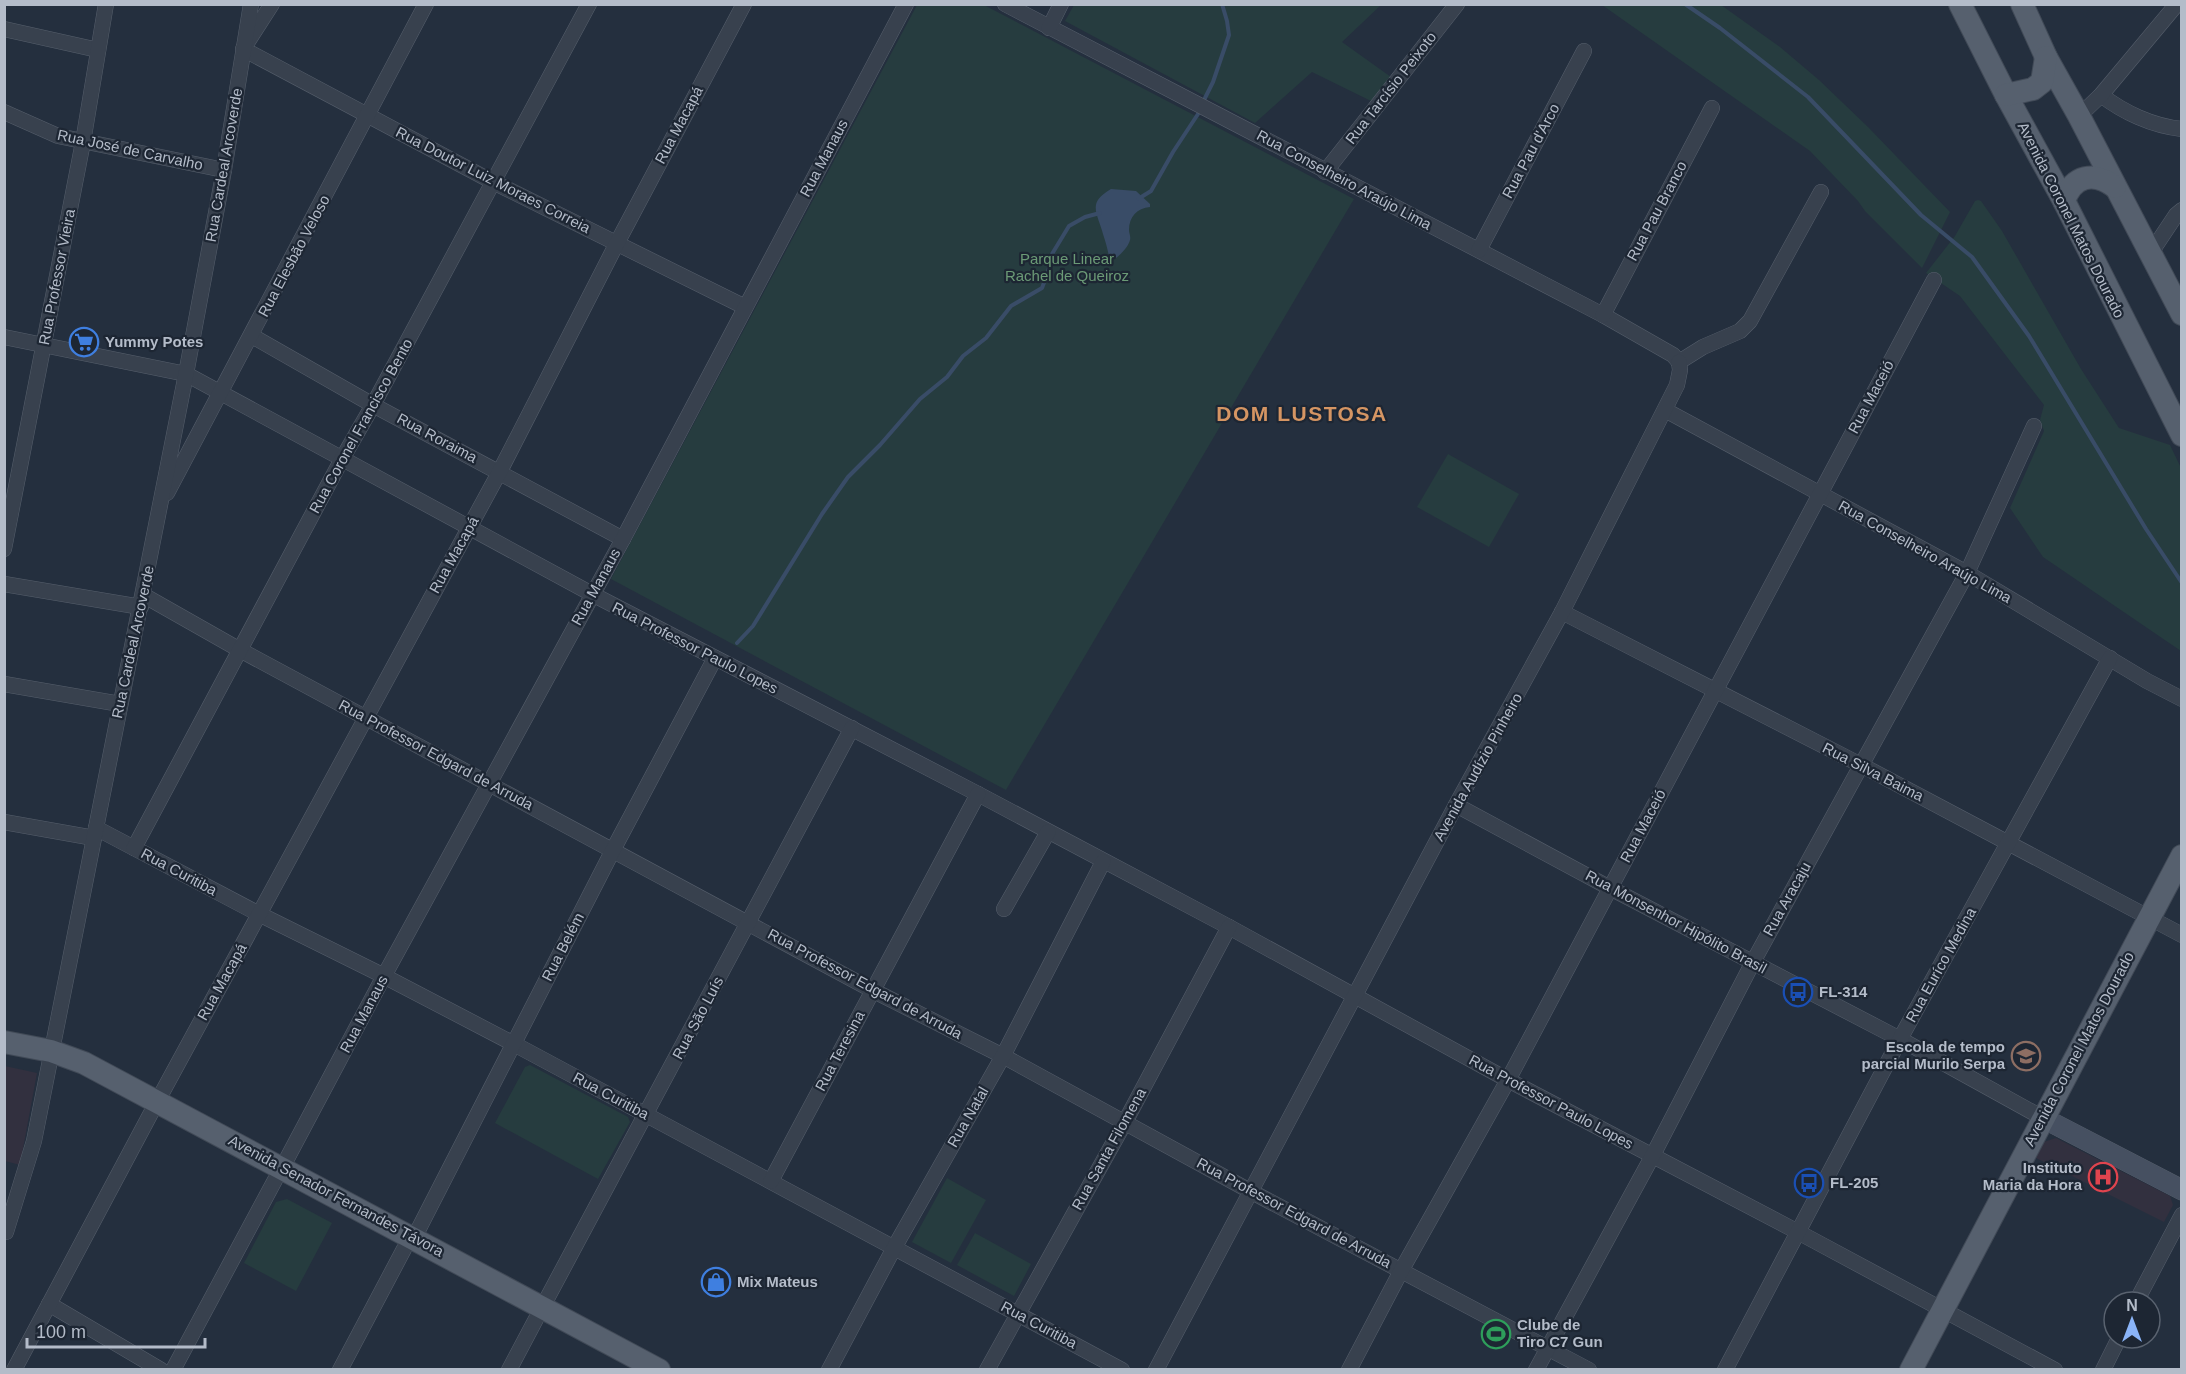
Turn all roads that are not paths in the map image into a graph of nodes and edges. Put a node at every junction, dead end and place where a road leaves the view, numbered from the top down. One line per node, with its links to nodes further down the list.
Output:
1 (106, 4): 17 (street, Rua Professor Vieira)
2 (251, 4): 16 (street, Rua Cardeal Arcoverde)
3 (272, 4): 16 (street, Rua Cardeal Arcoverde)
4 (426, 4): 24 (street, Rua Elesbão Veloso)
5 (590, 4): 30 (street, Rua Coronel Francisco Bento)
6 (744, 4): 35 (street, Rua Macapá)
7 (906, 4): 39 (street, Rua Manaus)
8 (1005, 4): 14 (street, Rua Conselheiro Araújo Lima)
9 (1061, 4): 14 (street)
10 (1457, 4): 29 (street, Rua Tarcísio Peixoto)
11 (1960, 4): 20 (main road, Avenida Coronel Matos Dourado)
12 (2022, 4): 19 (main road)
13 (2177, 4): 21 (street)
14 (1049, 28): 29 (street, Rua Conselheiro Araújo Lima)
15 (4, 29): 17 (street)
16 (243, 49): 24 (street, Rua Doutor Luiz Moraes Correia); 28 (street, Rua Cardeal Arcoverde)
17 (98, 50): 27 (street, Rua Professor Vieira)
18 (1584, 51): 36 (street, Rua Pau d'Arco)
19 (2046, 57): 20 (main road); 25 (main road)
20 (2006, 95): 33 (main road, Avenida Coronel Matos Dourado)
21 (2101, 95): 25 (street); 26 (street)
22 (1712, 108): 41 (street, Rua Pau Branco)
23 (4, 112): 27 (street, Rua José de Carvalho)
24 (366, 115): 30 (street, Rua Doutor Luiz Moraes Correia); 42 (street, Rua Elesbão Veloso)
25 (2079, 116): 31 (main road)
26 (2181, 129)
27 (83, 142): 28 (street, Rua José de Carvalho); 44 (street, Rua Professor Vieira)
28 (224, 170): 46 (street, Rua Cardeal Arcoverde)
29 (1325, 172): 36 (street, Rua Conselheiro Araújo Lima)
30 (494, 182): 35 (street, Rua Doutor Luiz Moraes Correia); 48 (street, Rua Coronel Francisco Bento)
31 (2115, 187): 33 (main road); 37 (main road)
32 (1821, 192): 45 (street)
33 (2064, 201): 51 (main road, Avenida Coronel Matos Dourado)
34 (2181, 210): 37 (street)
35 (617, 243): 39 (street, Rua Doutor Luiz Moraes Correia); 53 (street, Rua Macapá)
36 (1479, 250): 41 (street, Rua Conselheiro Araújo Lima)
37 (2150, 254): 40 (main road)
38 (1934, 280): 54 (street, Rua Maceió)
39 (745, 307): 57 (street, Rua Manaus)
40 (2181, 314)
41 (1603, 315): 45 (street, Rua Conselheiro Araújo Lima)
42 (252, 336): 47 (street, Rua Elesbão Veloso); 48 (street, Rua Roraima)
43 (4, 337): 44 (street, Rua Professor Paulo Lopes)
44 (45, 344): 46 (street, Rua Professor Paulo Lopes); 58 (street, Rua Professor Vieira)
45 (1679, 362): 49 (street, Avenida Audízio Pinheiro)
46 (186, 374): 47 (street, Rua Professor Paulo Lopes); 55 (street, Rua Cardeal Arcoverde)
47 (221, 394): 52 (street, Rua Professor Paulo Lopes); 55 (street, Rua Elesbão Veloso)
48 (374, 405): 52 (street, Rua Coronel Francisco Bento); 53 (street, Rua Roraima)
49 (1665, 410): 54 (street, Rua Conselheiro Araújo Lima); 63 (street, Avenida Audízio Pinheiro)
50 (2034, 426): 59 (street, Rua Aracaju)
51 (2181, 435)
52 (342, 459): 56 (street, Rua Professor Paulo Lopes); 64 (street, Rua Coronel Francisco Bento)
53 (500, 471): 56 (street, Rua Macapá); 57 (street, Rua Roraima)
54 (1819, 493): 59 (street, Rua Conselheiro Araújo Lima); 68 (street, Rua Maceió)
55 (160, 506): 62 (street, Rua Cardeal Arcoverde)
56 (468, 528): 61 (street, Rua Professor Paulo Lopes); 71 (street, Rua Macapá)
57 (623, 539): 61 (street, Rua Manaus)
58 (4, 549)
59 (1967, 573): 66 (street, Rua Conselheiro Araújo Lima); 73 (street, Rua Aracaju)
60 (4, 584): 62 (street, Rua Professor Edgard de Arruda)
61 (592, 594): 65 (street, Rua Professor Paulo Lopes); 74 (street, Rua Manaus)
62 (142, 601): 64 (street, Rua Professor Edgard de Arruda); 70 (street, Rua Cardeal Arcoverde)
63 (1562, 612): 68 (street, Rua Silva Baima); 76 (street, Avenida Audízio Pinheiro)
64 (240, 650): 71 (street, Rua Professor Edgard de Arruda); 81 (street, Rua Coronel Francisco Bento)
65 (715, 658): 72 (street, Rua Professor Paulo Lopes); 82 (street, Rua Belém)
66 (2110, 658): 69 (street, Rua Conselheiro Araújo Lima); 80 (street, Rua Euríco Medina)
67 (4, 684): 70 (street)
68 (1715, 691): 73 (street, Rua Silva Baima); 85 (street, Rua Maceió)
69 (2181, 699)
70 (120, 704): 79 (street, Rua Cardeal Arcoverde)
71 (366, 717): 74 (street, Rua Professor Edgard de Arruda); 87 (street, Rua Macapá)
72 (852, 728): 75 (street, Rua Professor Paulo Lopes); 89 (street, Rua São Luís)
73 (1860, 765): 80 (street, Rua Silva Baima); 92 (street, Rua Aracaju)
74 (490, 784): 82 (street, Rua Professor Edgard de Arruda); 93 (street, Rua Manaus)
75 (978, 794): 78 (street, Rua Professor Paulo Lopes); 94 (street, Rua Teresina)
76 (1456, 805): 85 (street, Rua Monsenhor Hipólito Brasil); 95 (street, Avenida Audízio Pinheiro)
77 (4, 822): 79 (street, Rua Curitiba)
78 (1048, 832): 84 (street, Rua Professor Paulo Lopes); 86 (street)
79 (95, 833): 81 (street, Rua Curitiba); 101 (street, Rua Cardeal Arcoverde)
80 (2008, 842): 88 (street, Rua Silva Baima); 96 (street, Rua Euríco Medina)
81 (134, 848): 87 (street, Rua Curitiba)
82 (613, 850): 89 (street, Rua Professor Edgard de Arruda); 98 (street, Rua Belém)
83 (2181, 856): 88 (main road, Avenida Coronel Matos Dourado)
84 (1103, 862): 90 (street, Rua Professor Paulo Lopes); 100 (street, Rua Natal)
85 (1610, 888): 92 (street, Rua Monsenhor Hipólito Brasil); 102 (street, Rua Maceió)
86 (1004, 909)
87 (259, 914): 93 (street, Rua Curitiba); 103 (street, Rua Macapá)
88 (2149, 918): 91 (street, Rua Silva Baima); 105 (main road, Avenida Coronel Matos Dourado)
89 (748, 922): 94 (street, Rua Professor Edgard de Arruda); 104 (street, Rua São Luís)
90 (1229, 927): 95 (street, Rua Professor Paulo Lopes); 106 (street, Rua Santa Filomena)
91 (2181, 935)
92 (1753, 962): 96 (street, Rua Monsenhor Hipólito Brasil); 107 (street, Rua Aracaju)
93 (384, 976): 98 (street, Rua Curitiba); 108 (street, Rua Manaus)
94 (872, 990): 100 (street, Rua Professor Edgard de Arruda); 109 (street, Rua Teresina)
95 (1354, 997): 102 (street, Rua Professor Paulo Lopes); 111 (street, Avenida Audízio Pinheiro)
96 (1900, 1039): 105 (street, Rua Monsenhor Hipólito Brasil); 114 (street, Rua Euríco Medina)
97 (4, 1042): 101 (main road, Avenida Senador Fernandes Távora)
98 (514, 1044): 104 (street, Rua Curitiba); 115 (street, Rua Belém)
99 (4, 1056): 101 (main road, Avenida Senador Fernandes Távora)
100 (1003, 1056): 106 (street, Rua Professor Edgard de Arruda); 116 (street, Rua Natal)
101 (50, 1058): 103 (main road, Avenida Senador Fernandes Távora); 113 (street, Rua Cardeal Arcoverde)
102 (1508, 1080): 107 (street, Rua Professor Paulo Lopes); 117 (street, Rua Maceió)
103 (154, 1108): 108 (main road, Avenida Senador Fernandes Távora); 119 (street, Rua Macapá)
104 (646, 1115): 109 (street, Rua Curitiba); 121 (street, Rua São Luís)
105 (2043, 1118): 110 (main road, Rua Monsenhor Hipólito Brasil); 120 (main road, Avenida Coronel Matos Dourado)
106 (1125, 1122): 111 (street, Rua Professor Edgard de Arruda); 122 (street, Rua Santa Filomena)
107 (1653, 1155): 114 (street, Rua Professor Paulo Lopes); 123 (street, Rua Aracaju)
108 (279, 1174): 115 (main road, Avenida Senador Fernandes Távora); 127 (street, Rua Manaus)
109 (771, 1181): 116 (street, Rua Curitiba)
110 (2181, 1190)
111 (1250, 1191): 117 (street, Rua Professor Edgard de Arruda); 135 (street, Avenida Audízio Pinheiro)
112 (2181, 1215): 118 (street)
113 (5, 1232)
114 (1798, 1232): 120 (street, Rua Professor Paulo Lopes); 139 (street, Rua Euríco Medina)
115 (409, 1243): 121 (main road, Avenida Senador Fernandes Távora); 128 (street, Rua Belém)
116 (894, 1248): 122 (street, Rua Curitiba); 132 (street, Rua Natal)
117 (1401, 1271): 123 (street, Rua Professor Edgard de Arruda); 136 (street, Rua Maceió)
118 (2142, 1290)
119 (49, 1304): 125 (street, Rua Macapá); 126 (street)
120 (1942, 1310): 140 (main road, Avenida Coronel Matos Dourado); 141 (street, Rua Professor Paulo Lopes)
121 (539, 1312): 129 (street, Rua São Luís); 130 (main road, Avenida Senador Fernandes Távora); 131 (main road, Avenida Senador Fernandes Távora)
122 (1018, 1313): 133 (street, Rua Santa Filomena); 134 (street, Rua Curitiba)
123 (1548, 1347): 137 (street, Rua Aracaju); 138 (street, Rua Professor Edgard de Arruda)
124 (2113, 1350): 142 (street)
125 (14, 1370)
126 (161, 1370)
127 (173, 1370)
128 (340, 1370)
129 (509, 1370)
130 (628, 1370)
131 (659, 1370)
132 (829, 1370)
133 (987, 1370)
134 (1122, 1370)
135 (1156, 1370)
136 (1349, 1370)
137 (1536, 1370)
138 (1589, 1370)
139 (1725, 1370)
140 (1911, 1370)
141 (2055, 1370)
142 (2103, 1370)

